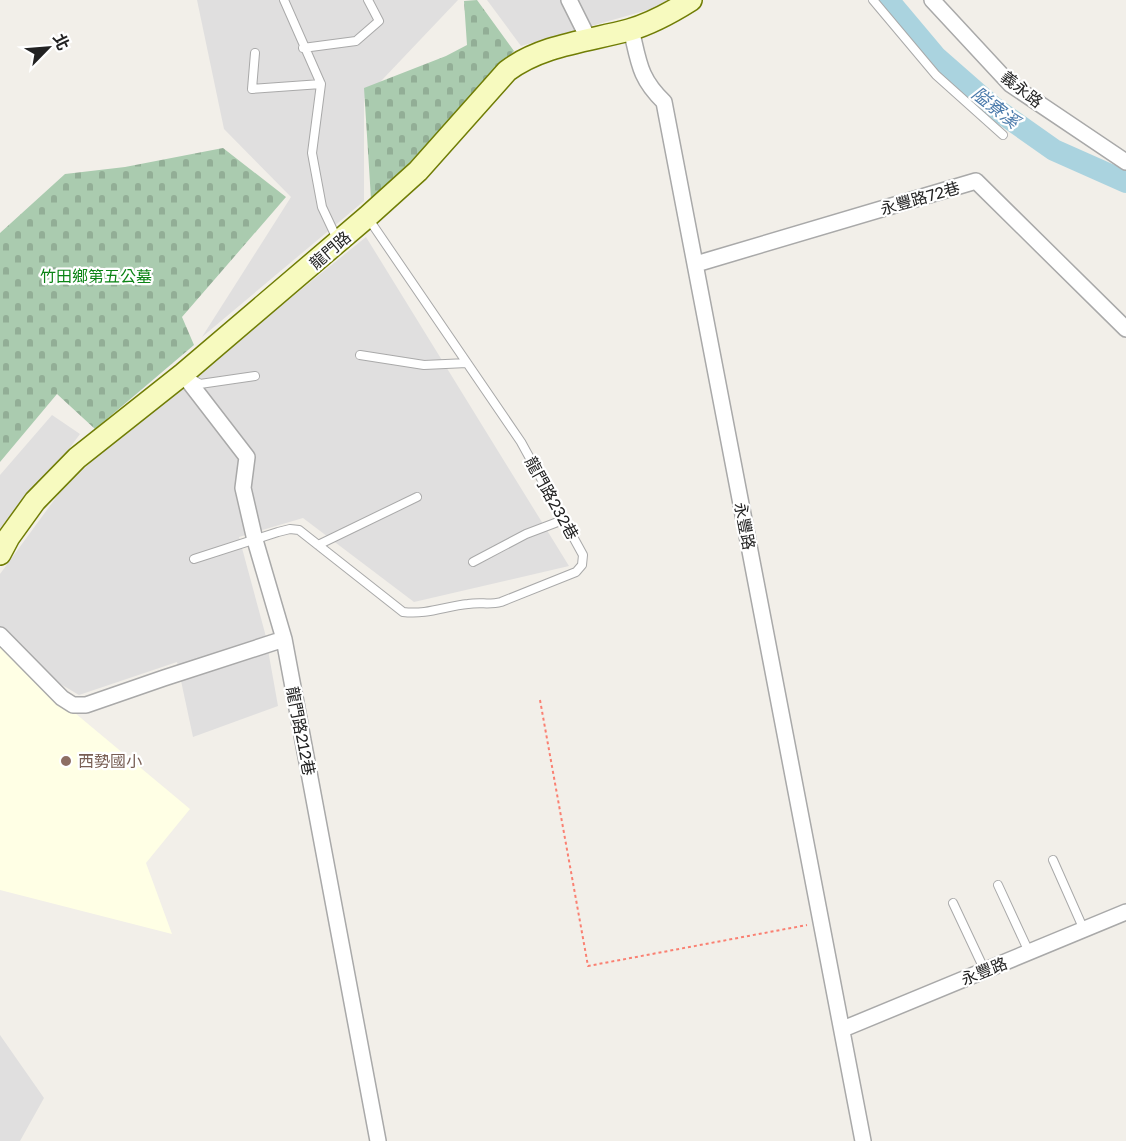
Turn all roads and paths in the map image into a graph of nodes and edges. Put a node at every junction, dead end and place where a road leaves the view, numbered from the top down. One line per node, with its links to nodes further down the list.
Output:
1 (284, 0): 9 (lane)
2 (368, 0): 9 (lane)
3 (569, 0): 8 (street)
4 (691, 0): 7 (street, 龍門路)
5 (873, 0): 12 (lane)
6 (932, 0): 13 (street, 義永路)
7 (632, 29): 8 (street, 龍門路); 16 (street, 永豐路)
8 (589, 40): 14 (street, 龍門路)
9 (303, 48): 11 (lane)
10 (255, 52): 11 (lane)
11 (321, 84): 15 (lane)
12 (1003, 135)
13 (1126, 162)
14 (367, 217): 15 (street, 龍門路); 19 (lane, 龍門路232巷)
15 (338, 242): 20 (street, 龍門路)
16 (696, 264): 17 (street, 永豐路72巷); 36 (street, 永豐路)
17 (1126, 330)
18 (360, 355): 19 (lane)
19 (467, 363): 23 (lane, 龍門路232巷)
20 (183, 374): 21 (lane); 24 (street, 龍門路212巷); 26 (street, 龍門路)
21 (255, 376)
22 (417, 497): 25 (lane)
23 (564, 520): 25 (lane, 龍門路232巷); 28 (lane)
24 (255, 540): 25 (lane); 27 (lane); 30 (street, 龍門路212巷)
25 (318, 546)
26 (0, 554)
27 (194, 559)
28 (473, 562)
29 (0, 635): 30 (street)
30 (284, 639): 41 (street, 龍門路212巷)
31 (540, 700): 36 (path)
32 (1053, 860): 37 (lane)
33 (998, 885): 38 (lane)
34 (953, 903): 39 (lane)
35 (1126, 912): 37 (street, 永豐路)
36 (822, 923): 40 (street, 永豐路)
37 (1084, 930): 38 (street, 永豐路)
38 (1029, 952): 39 (street, 永豐路)
39 (985, 971): 40 (street, 永豐路)
40 (843, 1029): 42 (street, 永豐路)
41 (378, 1141)
42 (863, 1141)

